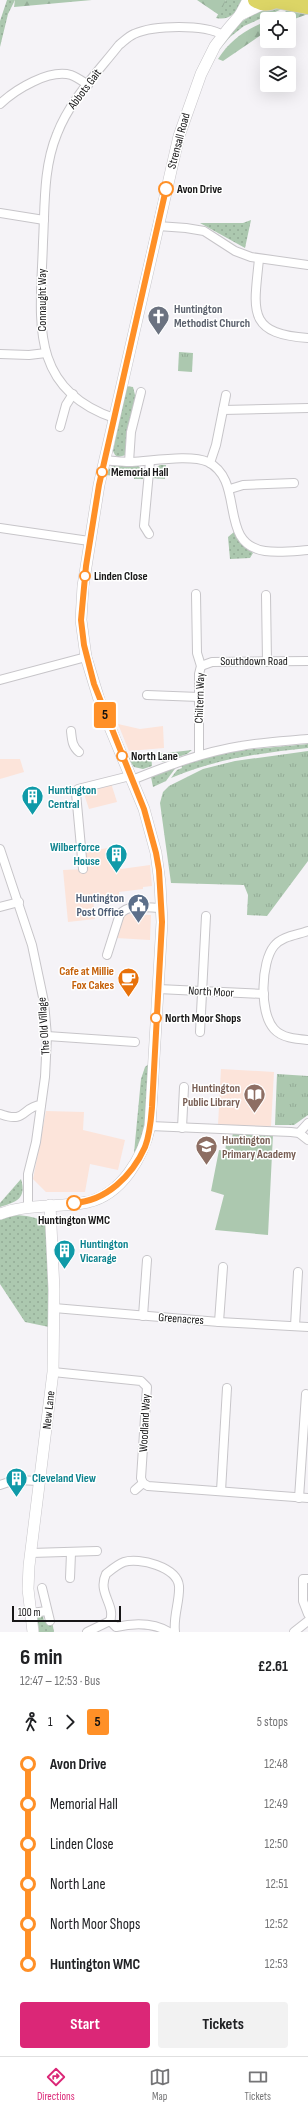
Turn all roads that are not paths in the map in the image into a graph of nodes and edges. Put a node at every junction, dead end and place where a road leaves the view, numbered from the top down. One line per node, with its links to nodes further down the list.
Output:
1 (248, 0): 4 (street, Strensall Road)
2 (268, 1): 3 (highway); 4 (street, Strensall Road)
3 (308, 7)
4 (240, 15): 5 (street, Strensall Road)
5 (223, 35): 6 (street, Abbots Gait); 10 (street, Strensall Road)
6 (88, 85): 7 (street); 9 (street, Abbots Gait)
7 (0, 104)
8 (0, 213): 9 (street)
9 (44, 220): 11 (street, Abbots Gait)
10 (158, 226): 12 (street); 22 (street, Strensall Road)
11 (43, 244): 15 (street, Connaught Way)
12 (259, 259): 13 (street); 14 (street)
13 (308, 265)
14 (308, 338)
15 (46, 353): 16 (street); 18 (street, Connaught Way)
16 (0, 354)
17 (141, 392): 26 (street)
18 (73, 394): 22 (street, Connaught Way); 23 (street)
19 (226, 395): 21 (street)
20 (308, 408): 21 (street)
21 (223, 410): 27 (street)
22 (114, 418): 24 (street, Strensall Road)
23 (59, 429)
24 (104, 460): 26 (street); 32 (street, Strensall Road)
25 (150, 461): 26 (street); 27 (street); 31 (street)
26 (130, 462)
27 (210, 463): 29 (street)
28 (294, 483): 29 (street)
29 (230, 489): 33 (street)
30 (0, 528): 32 (street)
31 (148, 534)
32 (89, 541): 36 (street, Strensall Road)
33 (308, 550)
34 (196, 594): 39 (street, Chiltern Way)
35 (266, 595): 38 (street)
36 (86, 657): 40 (street); 47 (street, Strensall Road)
37 (308, 661): 38 (street, Southdown Road)
38 (266, 662): 39 (street, Southdown Road)
39 (201, 666): 42 (street, Chiltern Way)
40 (0, 680)
41 (147, 695): 42 (street)
42 (199, 697): 46 (street, Chiltern Way)
43 (71, 731): 45 (street)
44 (308, 739): 46 (street)
45 (79, 752)
46 (199, 755): 47 (street)
47 (131, 778): 49 (street); 52 (street, Strensall Road)
48 (0, 849): 50 (street, The Old Village)
49 (82, 869)
50 (19, 902): 51 (street); 60 (street, The Old Village)
51 (0, 907)
52 (162, 908): 55 (street); 56 (street, Strensall Road)
53 (206, 916): 57 (street)
54 (308, 931): 58 (street)
55 (107, 955)
56 (158, 989): 57 (street, North Moor); 67 (street, Strensall Road)
57 (202, 991): 58 (street, North Moor); 59 (street)
58 (264, 994): 61 (street)
59 (200, 1032)
60 (47, 1036): 62 (street); 64 (street, The Old Village)
61 (308, 1040)
62 (135, 1042)
63 (184, 1087): 68 (street)
64 (41, 1105): 65 (street); 72 (street, The Old Village)
65 (0, 1114)
66 (308, 1123): 69 (street)
67 (150, 1126): 68 (street); 71 (street, Strensall Road)
68 (182, 1128): 69 (street)
69 (300, 1133): 70 (street)
70 (308, 1140)
71 (50, 1205): 72 (street, Strensall Road); 77 (street, New Lane)
72 (28, 1207): 73 (street, Strensall Road)
73 (0, 1214)
74 (147, 1260): 78 (street)
75 (223, 1267): 79 (street)
76 (298, 1272): 80 (street)
77 (54, 1308): 78 (street, Greenacres); 82 (street, New Lane)
78 (143, 1316): 79 (street, Greenacres)
79 (219, 1322): 80 (street, Greenacres)
80 (295, 1326): 81 (street, Greenacres)
81 (308, 1327)
82 (53, 1372): 85 (street, New Lane); 86 (street, Woodland Way)
83 (227, 1388): 89 (street)
84 (306, 1394): 90 (street)
85 (40, 1481): 87 (street); 93 (street, New Lane)
86 (143, 1483): 88 (street); 89 (street)
87 (0, 1485)
88 (135, 1490)
89 (221, 1491): 90 (street)
90 (299, 1498): 91 (street)
91 (308, 1498)
92 (97, 1551): 94 (street)
93 (31, 1553): 94 (street); 99 (street, New Lane)
94 (71, 1553): 95 (street)
95 (70, 1578)
96 (308, 1578): 100 (street)
97 (42, 1588): 98 (street)
98 (47, 1611): 99 (street); 101 (street)
99 (31, 1613): 104 (street, New Lane)
100 (308, 1614)
101 (50, 1621)
102 (110, 1621): 105 (street); 106 (street); 107 (street)
103 (308, 1622): 108 (street)
104 (33, 1632)
105 (87, 1632)
106 (170, 1632)
107 (175, 1632)
108 (294, 1632)

